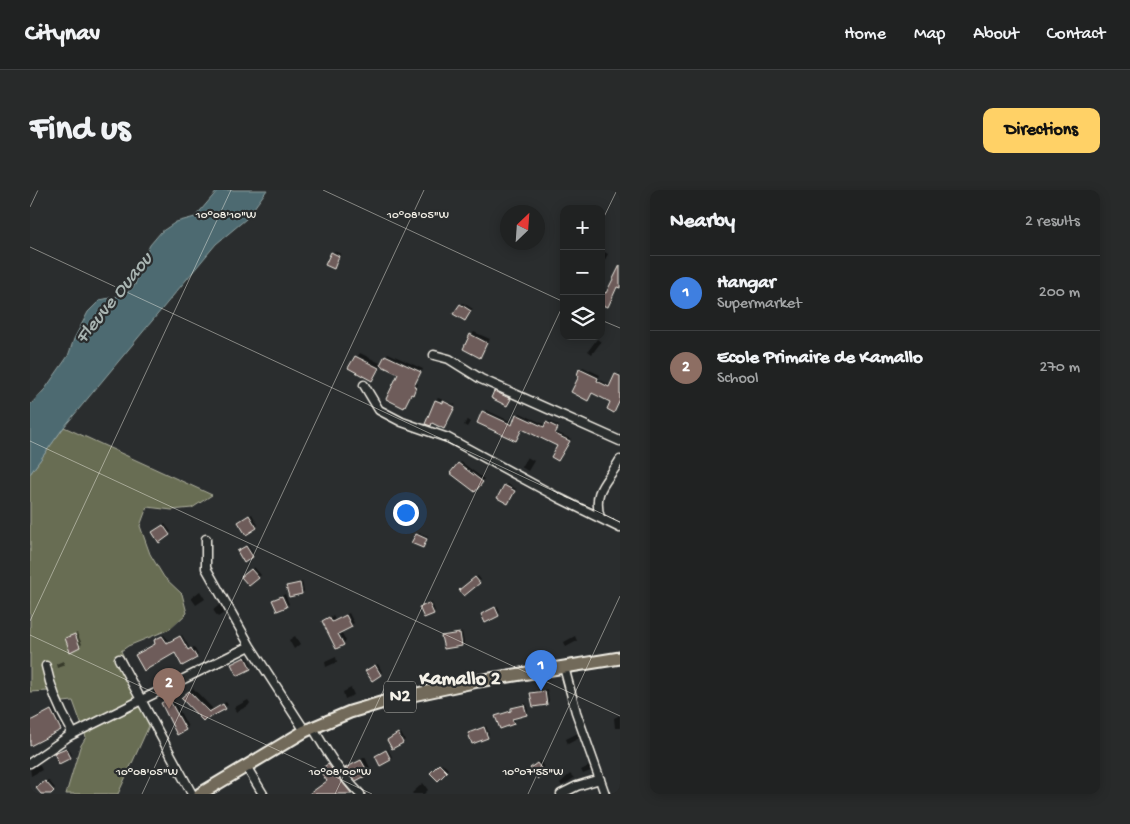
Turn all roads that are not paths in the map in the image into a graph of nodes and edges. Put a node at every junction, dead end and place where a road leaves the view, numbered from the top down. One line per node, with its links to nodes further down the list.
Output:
1 (434, 355): 3 (street)
2 (364, 385): 5 (street)
3 (620, 441)
4 (620, 460): 5 (street)
5 (600, 518): 6 (street)
6 (620, 528)
7 (206, 539): 8 (street)
8 (250, 646): 13 (street); 14 (street)
9 (620, 658): 12 (highway, N2)
10 (119, 659): 13 (street)
11 (46, 666): 15 (street)
12 (564, 667): 14 (highway, N2); 18 (street)
13 (140, 700): 15 (street); 19 (street)
14 (309, 729): 17 (highway, N2); 22 (street)
15 (69, 736): 16 (street)
16 (30, 763)
17 (246, 766): 20 (highway, N2); 21 (street)
18 (600, 779): 23 (street); 24 (street)
19 (192, 794)
20 (200, 794)
21 (263, 794)
22 (360, 794)
23 (562, 794)
24 (605, 794)

